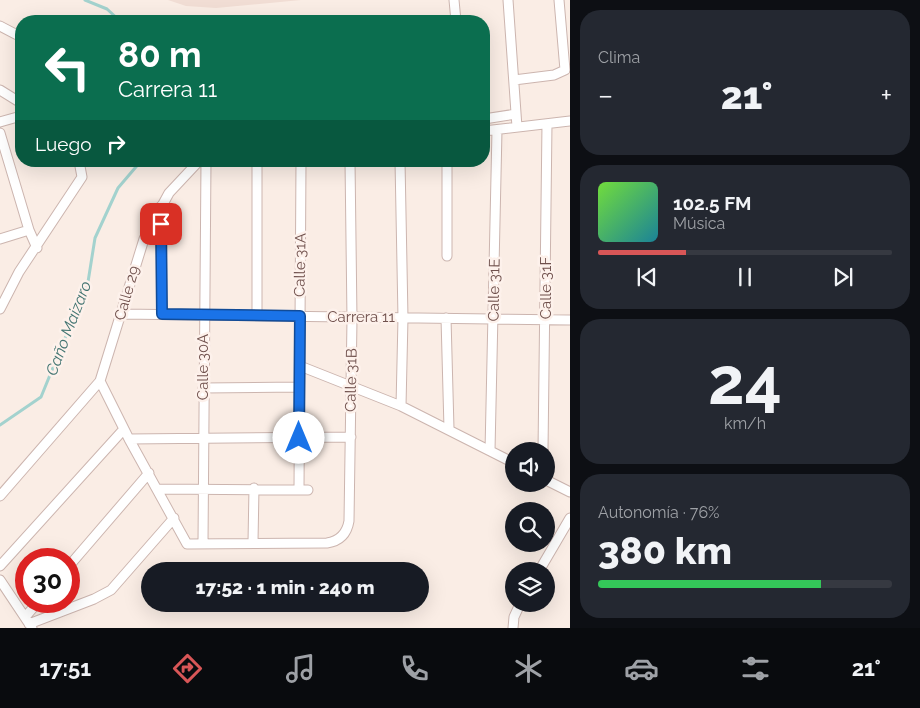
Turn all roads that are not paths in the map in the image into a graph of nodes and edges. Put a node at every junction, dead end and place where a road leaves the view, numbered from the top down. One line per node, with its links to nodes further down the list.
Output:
1 (454, 0): 4 (street)
2 (508, 0): 7 (street)
3 (559, 0): 7 (street)
4 (455, 15)
5 (0, 26): 6 (street)
6 (15, 34)
7 (514, 80): 10 (street)
8 (0, 90): 9 (street)
9 (15, 99)
10 (516, 114): 12 (street); 16 (street)
11 (15, 118): 14 (street)
12 (490, 118)
13 (570, 121): 15 (street)
14 (0, 122)
15 (547, 124): 16 (street); 43 (street, Calle 31F)
16 (517, 127): 17 (street)
17 (497, 130): 18 (street); 42 (street, Calle 31E)
18 (490, 131)
19 (0, 133): 29 (street)
20 (80, 167): 31 (street)
21 (192, 167): 28 (street, Calle 29)
22 (206, 167): 36 (street, Calle 30A)
23 (256, 167): 37 (street)
24 (301, 167): 38 (street, Calle 31A)
25 (350, 167): 41 (street, Calle 31B)
26 (400, 167): 39 (street)
27 (447, 167): 32 (street)
28 (161, 206): 34 (street, Calle 29); 35 (street)
29 (29, 230): 30 (street); 31 (street)
30 (0, 240)
31 (36, 248): 33 (street)
32 (447, 256)
33 (0, 309)
34 (121, 314): 35 (street, Carrera 11); 46 (street, Calle 29)
35 (162, 314): 36 (street, Carrera 11)
36 (203, 315): 37 (street, Carrera 11); 49 (street, Calle 30A)
37 (257, 316): 38 (street, Carrera 11)
38 (300, 316): 41 (street, Carrera 11); 45 (street, Calle 31A)
39 (403, 318): 40 (street, Carrera 11); 41 (street, Carrera 11); 50 (street)
40 (446, 318): 42 (street, Carrera 11); 52 (street)
41 (352, 319): 47 (street, Calle 31B)
42 (493, 319): 43 (street, Carrera 11); 58 (street, Calle 31E)
43 (546, 320): 44 (street, Carrera 11); 57 (street, Calle 31F)
44 (570, 320)
45 (300, 366): 47 (street); 48 (street, Calle 31A)
46 (100, 382): 51 (street); 66 (street)
47 (350, 385): 50 (street); 53 (street, Calle 31B)
48 (299, 387): 49 (street); 55 (street, Calle 31A)
49 (203, 388): 54 (street, Calle 30A)
50 (400, 406): 52 (street)
51 (124, 429): 56 (street); 73 (street)
52 (449, 429): 58 (street)
53 (351, 437): 55 (street); 69 (street, Calle 31B)
54 (203, 438): 55 (street); 56 (street); 62 (street, Calle 30A)
55 (299, 438): 63 (street, Calle 31A)
56 (128, 439): 60 (street)
57 (543, 442)
58 (490, 451): 59 (street)
59 (505, 458)
60 (149, 473): 64 (street); 71 (street)
61 (555, 484): 65 (street)
62 (203, 488): 63 (street); 64 (street); 70 (street, Calle 30A)
63 (254, 488): 69 (street)
64 (158, 489): 67 (street)
65 (570, 492)
66 (0, 496)
67 (174, 518): 70 (street); 76 (street)
68 (570, 518): 72 (street)
69 (254, 542): 70 (street)
70 (203, 543)
71 (80, 553)
72 (544, 562)
73 (0, 566)
74 (0, 580): 76 (street)
75 (516, 612): 77 (street)
76 (29, 623)
77 (513, 628)

